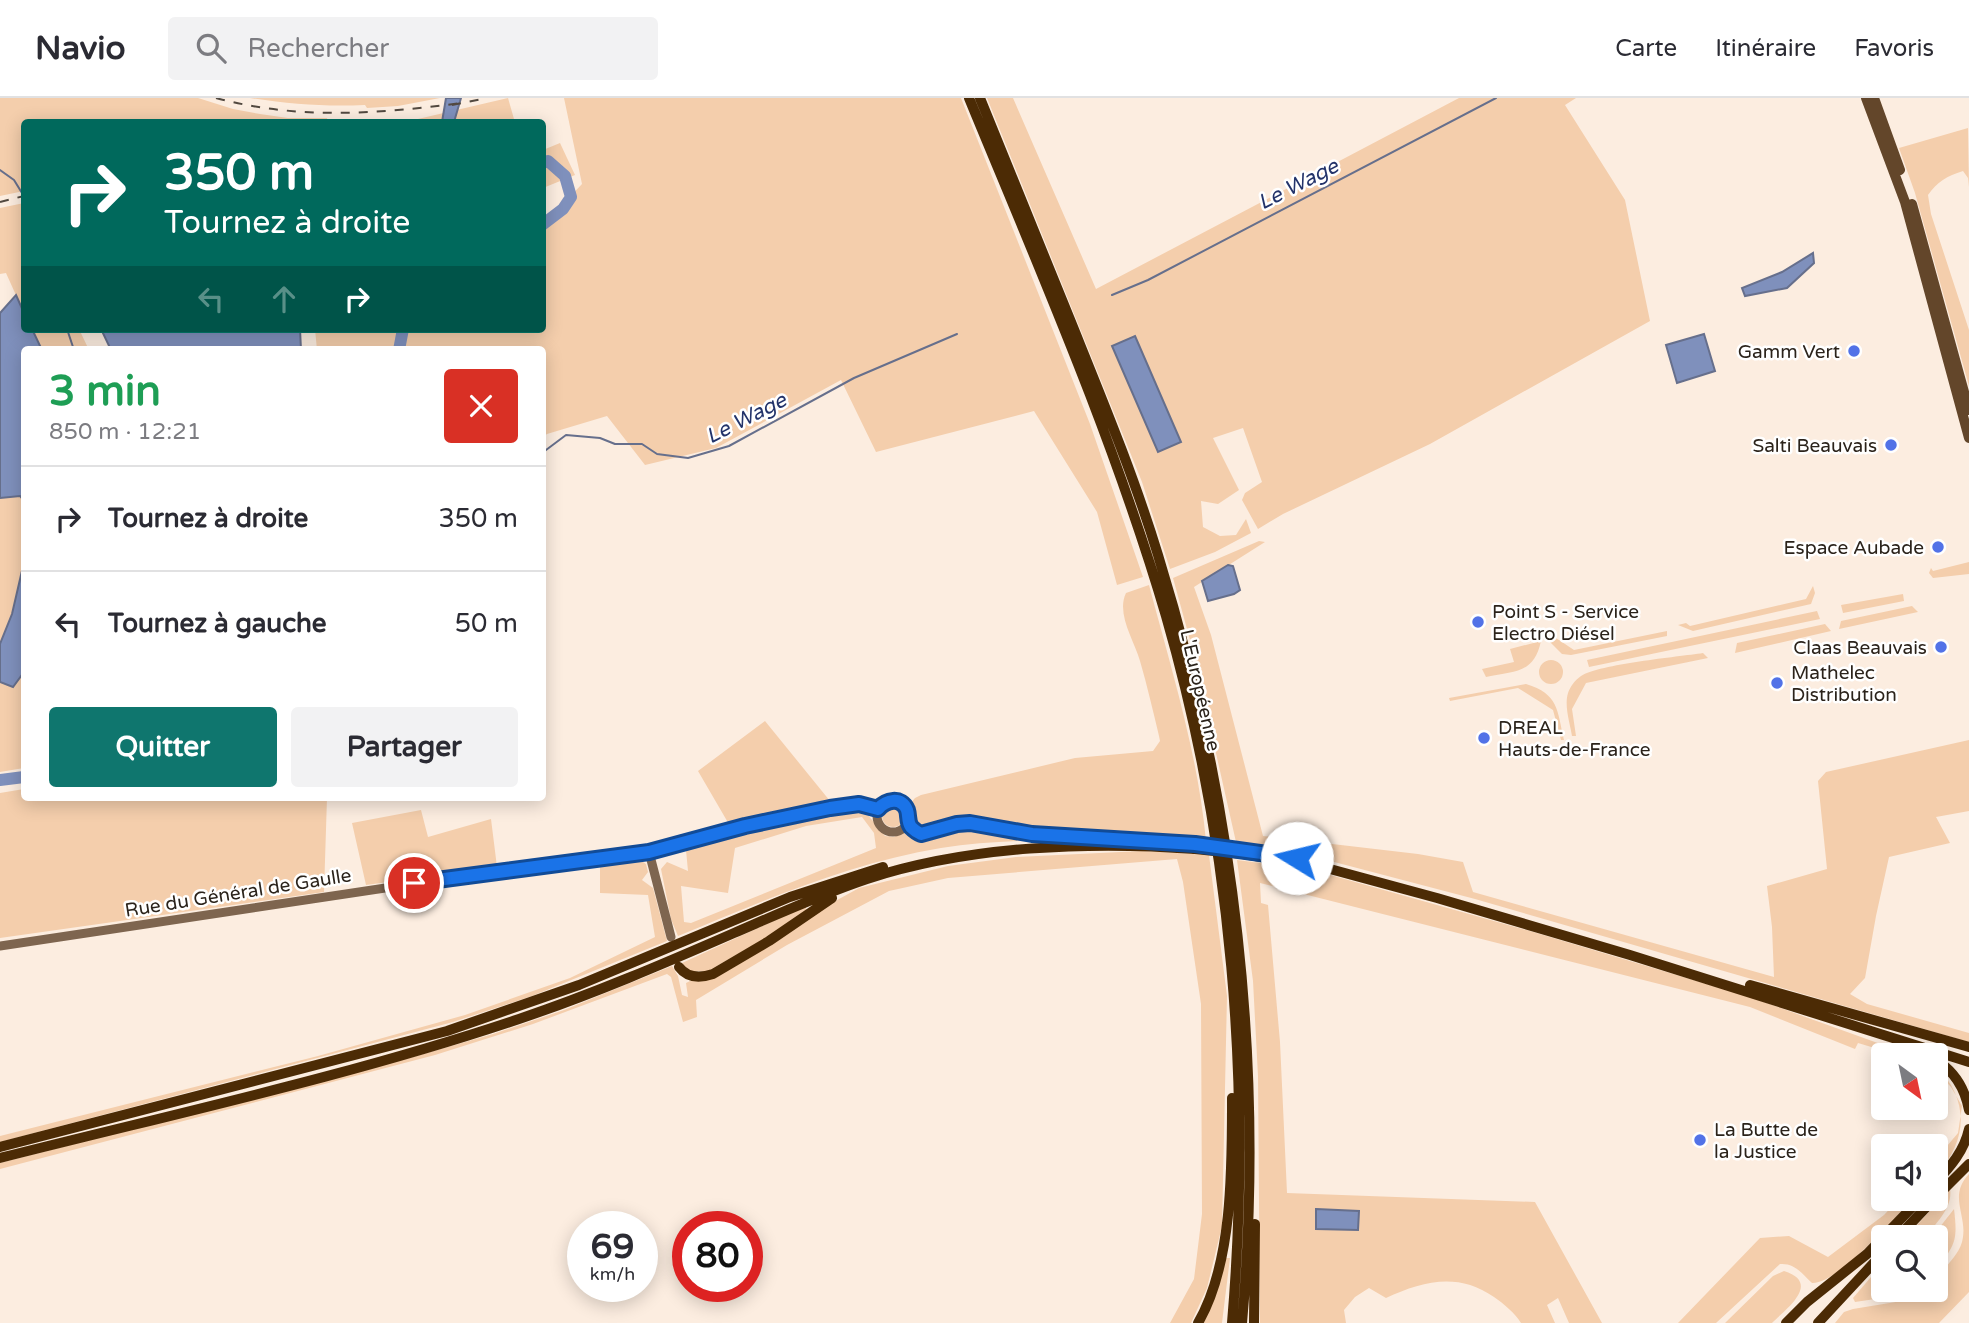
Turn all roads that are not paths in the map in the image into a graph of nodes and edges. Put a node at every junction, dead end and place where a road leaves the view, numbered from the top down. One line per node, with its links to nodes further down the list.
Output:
1 (969, 98): 18 (highway, L'Européenne)
2 (980, 98): 25 (highway, L'Européenne)
3 (1866, 98): 5 (main road)
4 (1874, 98): 5 (main road)
5 (1882, 130): 6 (main road); 7 (main road)
6 (1969, 410)
7 (1969, 438)
8 (878, 809): 9 (street); 9 (street); 12 (street, Rue du Général de Gaulle)
9 (908, 820): 10 (highway)
10 (1126, 840): 11 (highway); 27 (highway)
11 (1195, 846): 13 (highway, bridge); 14 (highway)
12 (649, 852): 15 (street); 16 (street, Rue du Général de Gaulle)
13 (1243, 852): 19 (highway); 21 (highway)
14 (925, 864): 17 (highway); 29 (highway)
15 (671, 937)
16 (0, 946)
17 (680, 967)
18 (1235, 1018): 38 (highway); 39 (highway, L'Européenne)
19 (1881, 1035): 20 (highway); 22 (highway)
20 (1899, 1043)
21 (1969, 1048)
22 (1969, 1062)
23 (1948, 1069): 24 (highway)
24 (1969, 1110)
25 (1250, 1120): 40 (highway, L'Européenne); 41 (highway)
26 (1969, 1129): 31 (highway)
27 (0, 1147)
28 (1969, 1156): 32 (highway)
29 (0, 1158)
30 (1969, 1164): 33 (highway)
31 (1948, 1168)
32 (1948, 1177)
33 (1948, 1185)
34 (1909, 1211): 42 (highway)
35 (1923, 1211): 36 (highway)
36 (1909, 1225)
37 (1871, 1266): 43 (highway)
38 (1198, 1323)
39 (1232, 1323)
40 (1242, 1323)
41 (1254, 1323)
42 (1786, 1323)
43 (1818, 1323)

